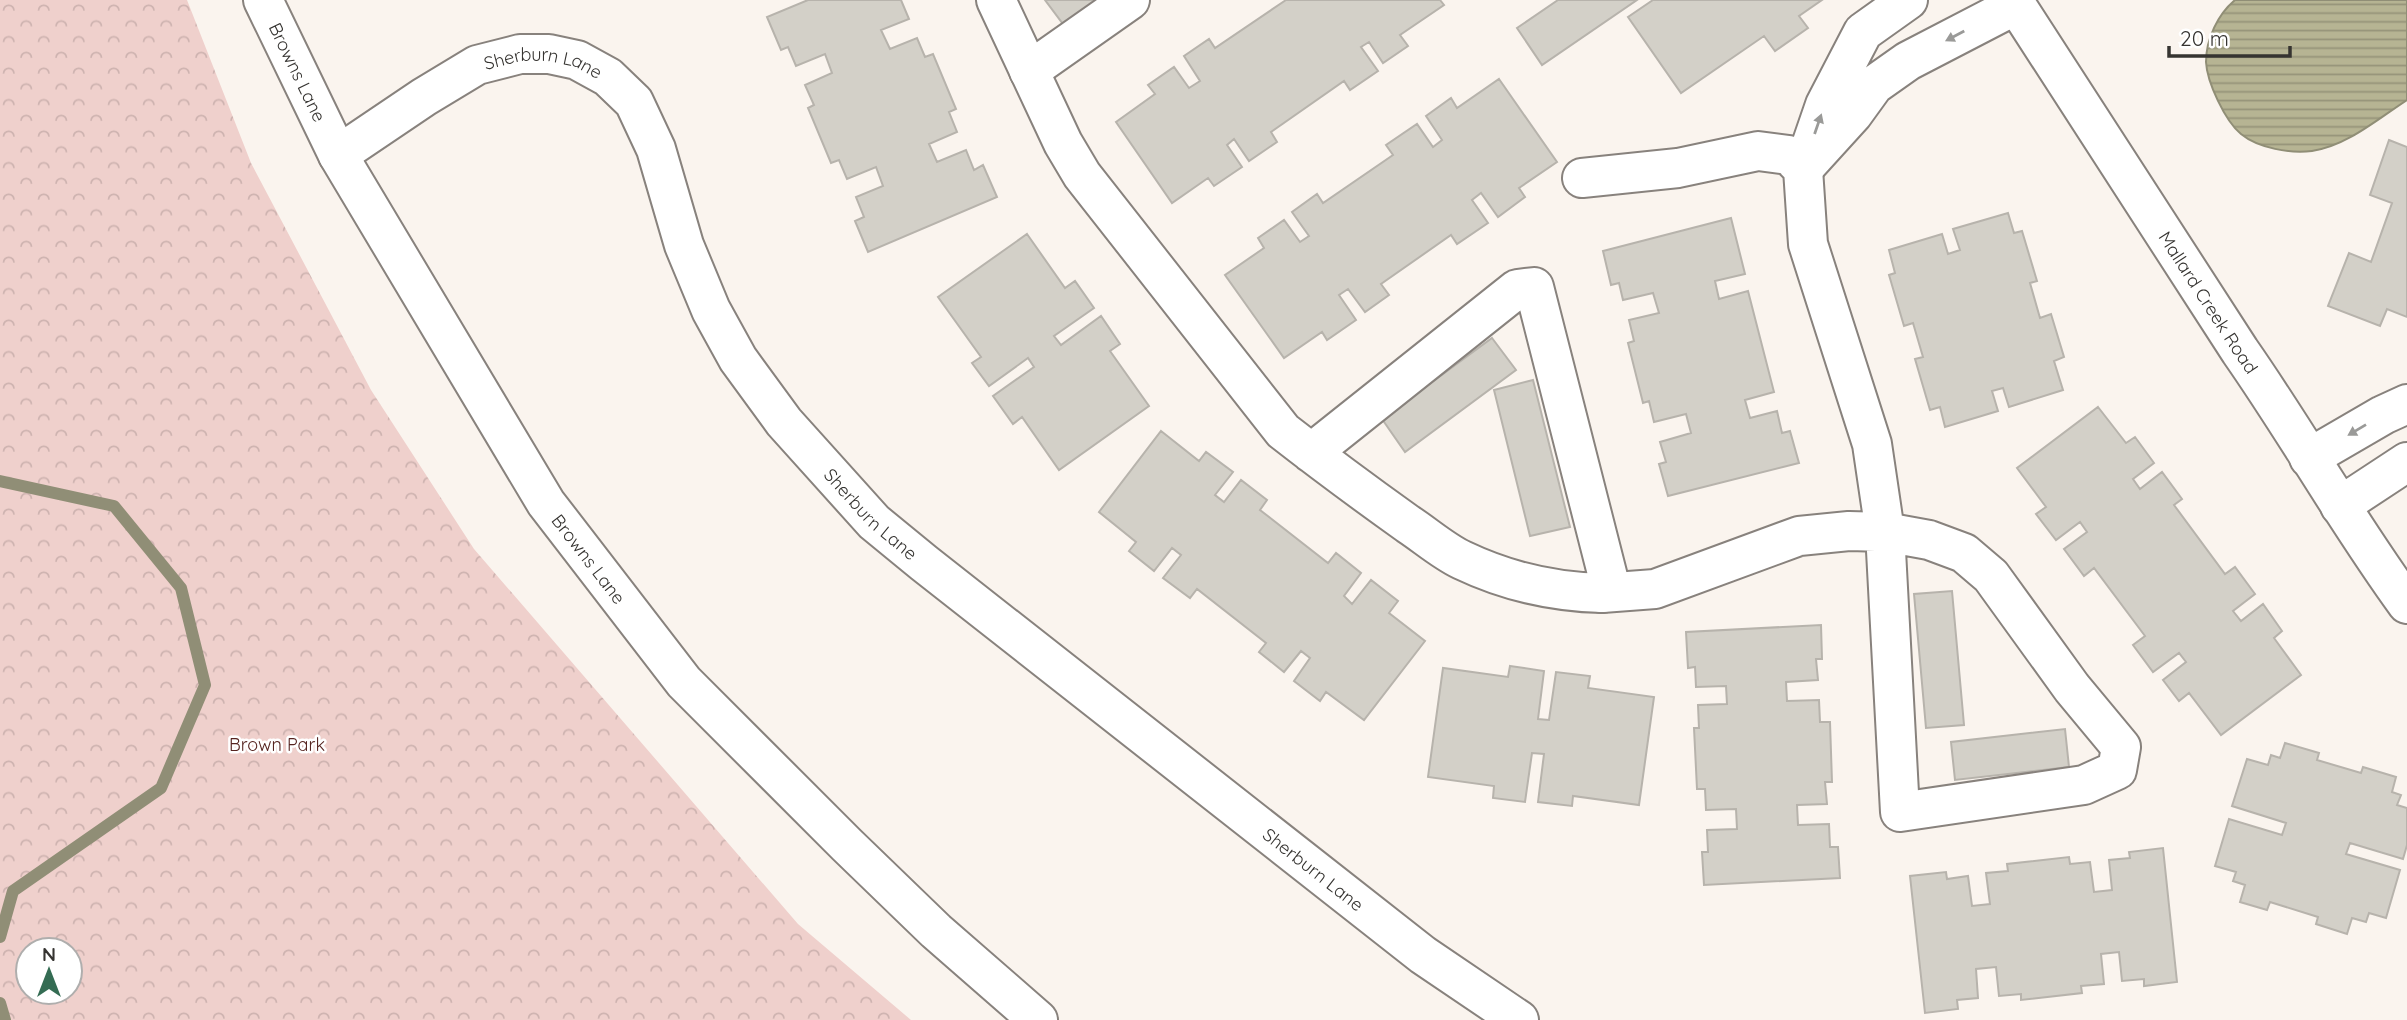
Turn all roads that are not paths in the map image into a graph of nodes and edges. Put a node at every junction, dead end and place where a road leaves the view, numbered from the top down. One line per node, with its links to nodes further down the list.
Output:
1 (263, 0): 7 (street, Browns Lane)
2 (996, 0): 6 (street)
3 (1130, 0): 6 (street)
4 (1908, 0): 8 (street, one-way to 4)
5 (2014, 2): 8 (street, one-way to 8); 12 (street, Mallard Creek Road)
6 (1030, 71): 11 (street)
7 (338, 155): 18 (street, Browns Lane); 19 (street, Sherburn Lane)
8 (1803, 169): 9 (street); 15 (street)
9 (1582, 178)
10 (2407, 404): 12 (street, one-way to 12)
11 (1311, 453): 16 (street); 16 (street)
12 (2309, 458): 14 (street, Mallard Creek Road)
13 (2407, 462): 14 (street)
14 (2340, 506): 17 (street, Mallard Creek Road)
15 (1885, 532): 15 (street); 16 (street)
16 (1602, 593)
17 (2407, 604)
18 (1038, 1020)
19 (1519, 1020)

